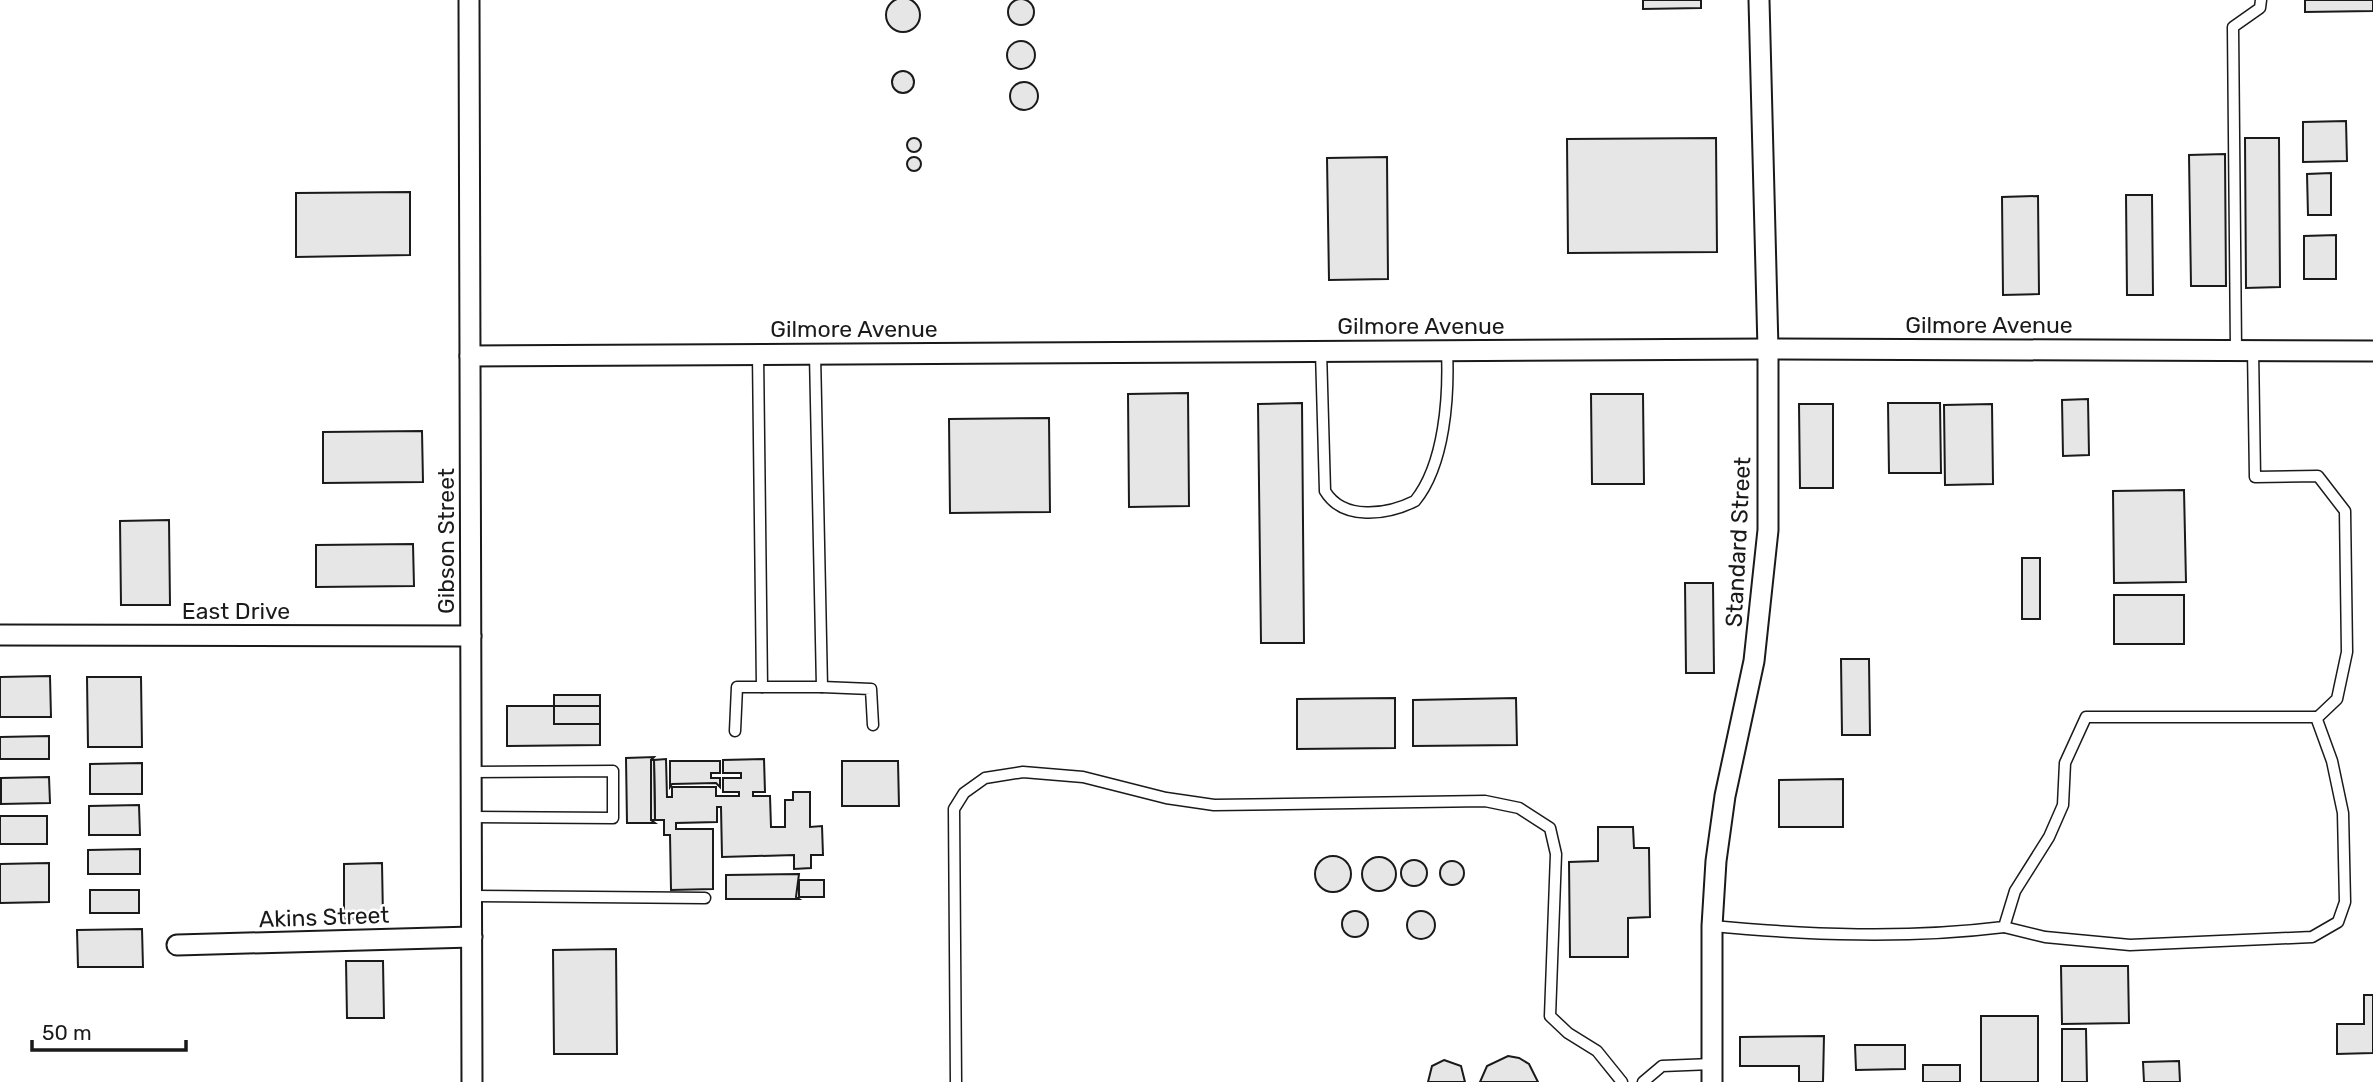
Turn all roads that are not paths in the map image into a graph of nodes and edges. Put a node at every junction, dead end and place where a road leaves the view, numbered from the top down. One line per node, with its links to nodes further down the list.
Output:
1 (469, 0): 11 (street, Gibson Street)
2 (1759, 0): 4 (street, Standard Street)
3 (2261, 0): 6 (lane)
4 (1768, 348): 5 (street, Gilmore Avenue); 6 (street, Gilmore Avenue); 23 (street, Standard Street)
5 (1447, 350): 7 (street, Gilmore Avenue); 7 (lane)
6 (2244, 350): 8 (street, Gilmore Avenue); 16 (lane)
7 (1321, 351): 10 (street, Gilmore Avenue)
8 (2373, 351)
9 (758, 354): 10 (street, Gilmore Avenue); 11 (street, Gilmore Avenue); 14 (lane)
10 (815, 354): 15 (lane)
11 (470, 356): 13 (street, Gibson Street)
12 (0, 635): 13 (street, East Drive)
13 (471, 636): 19 (street, Gibson Street)
14 (762, 687): 15 (lane); 18 (lane)
15 (822, 687): 17 (lane)
16 (2316, 717): 24 (lane); 24 (lane)
17 (873, 725)
18 (735, 730)
19 (472, 772): 20 (street, Gibson Street); 20 (lane)
20 (471, 817): 21 (street, Gibson Street)
21 (472, 896): 22 (lane); 25 (street, Gibson Street)
22 (705, 898)
23 (1712, 926): 24 (lane); 27 (street, Standard Street)
24 (2004, 927)
25 (472, 937): 26 (street, Akins Street); 28 (street, Gibson Street)
26 (177, 945)
27 (1712, 1073): 31 (lane)
28 (472, 1082)
29 (956, 1082): 30 (lane)
30 (1622, 1082)
31 (1643, 1082)

